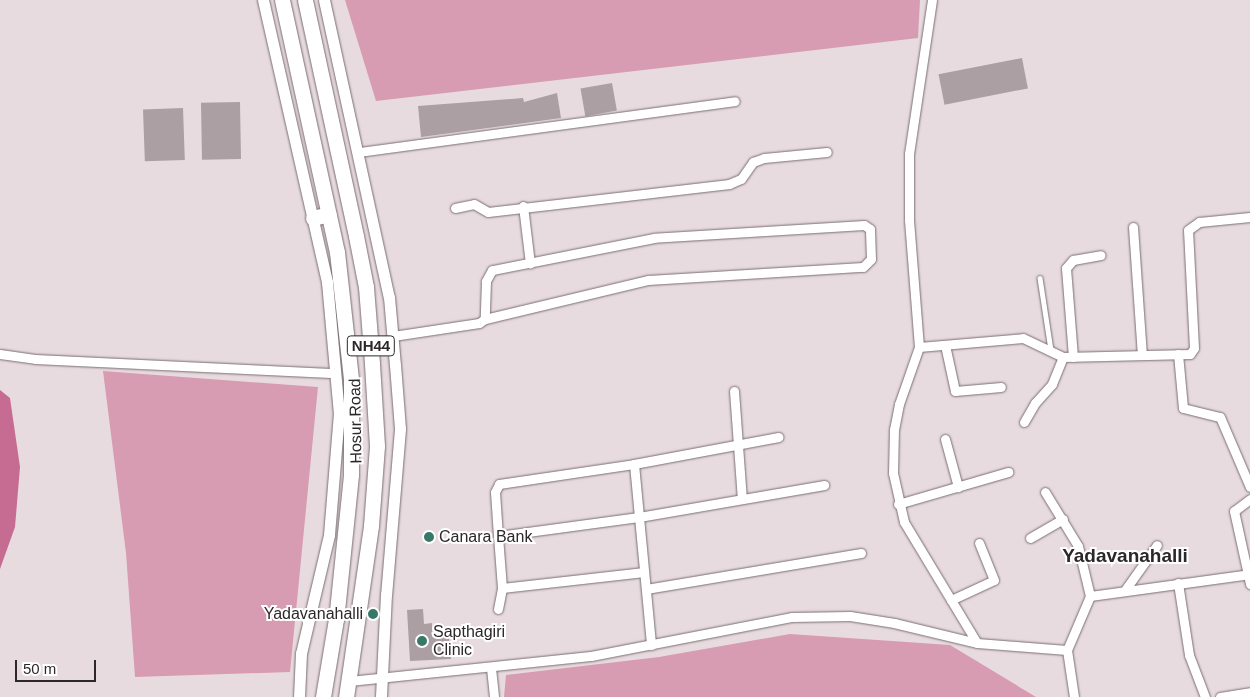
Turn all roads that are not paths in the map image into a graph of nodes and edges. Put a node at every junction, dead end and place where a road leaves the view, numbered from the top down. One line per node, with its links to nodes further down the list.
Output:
1 (263, 0): 13 (street)
2 (282, 0): 11 (highway, Hosur Road / NH44)
3 (304, 0): 65 (highway, Hosur Road / NH44)
4 (324, 0): 7 (street)
5 (932, 0): 21 (street)
6 (734, 101): 7 (street)
7 (359, 152): 19 (street)
8 (827, 152): 9 (street)
9 (523, 206): 10 (street); 16 (street)
10 (455, 208)
11 (329, 214): 13 (highway); 68 (highway, Hosur Road / NH44)
12 (1250, 217): 24 (street)
13 (313, 218): 27 (street)
14 (1133, 227): 25 (street)
15 (1101, 255): 26 (street)
16 (530, 264): 18 (street); 18 (street)
17 (1040, 278): 22 (lane)
18 (485, 318): 19 (street)
19 (393, 336): 64 (street)
20 (944, 345): 21 (street); 22 (street); 28 (street)
21 (919, 347): 42 (street)
22 (1051, 350): 26 (street)
23 (0, 354): 27 (street)
24 (1178, 354): 25 (street); 38 (street)
25 (1142, 355): 26 (street)
26 (1068, 357): 30 (street)
27 (336, 373): 67 (street)
28 (1001, 387)
29 (734, 391): 33 (street)
30 (1024, 422)
31 (778, 437): 33 (street)
32 (945, 439): 37 (street)
33 (736, 445): 34 (street); 40 (street)
34 (634, 464): 43 (street); 45 (street)
35 (1008, 472): 37 (street)
36 (824, 485): 40 (street)
37 (958, 487): 42 (street)
38 (1250, 487)
39 (1045, 492): 44 (street)
40 (742, 499): 43 (street)
41 (1250, 499): 51 (street)
42 (898, 504): 58 (street)
43 (639, 517): 45 (street); 50 (street)
44 (1063, 519): 46 (street); 57 (street)
45 (498, 536): 54 (street)
46 (1030, 538)
47 (979, 543): 58 (street)
48 (1157, 545): 56 (street)
49 (861, 553): 55 (street)
50 (644, 572): 54 (street); 55 (street)
51 (1249, 574): 52 (street); 53 (street)
52 (1178, 583): 56 (street); 73 (street)
53 (1250, 584)
54 (502, 588): 59 (street)
55 (646, 589): 61 (street)
56 (1125, 590): 57 (street)
57 (1090, 596): 62 (street)
58 (951, 600): 60 (street)
59 (498, 609)
60 (977, 644): 61 (street); 62 (street)
61 (651, 645): 63 (street)
62 (1067, 650): 72 (street)
63 (491, 668): 64 (street); 71 (street)
64 (382, 680): 65 (street); 70 (street)
65 (349, 681): 69 (highway, Hosur Road / NH44)
66 (1250, 692): 74 (street)
67 (299, 697)
68 (323, 697)
69 (346, 697)
70 (381, 697)
71 (494, 697)
72 (1074, 697)
73 (1205, 697)
74 (1220, 697)

